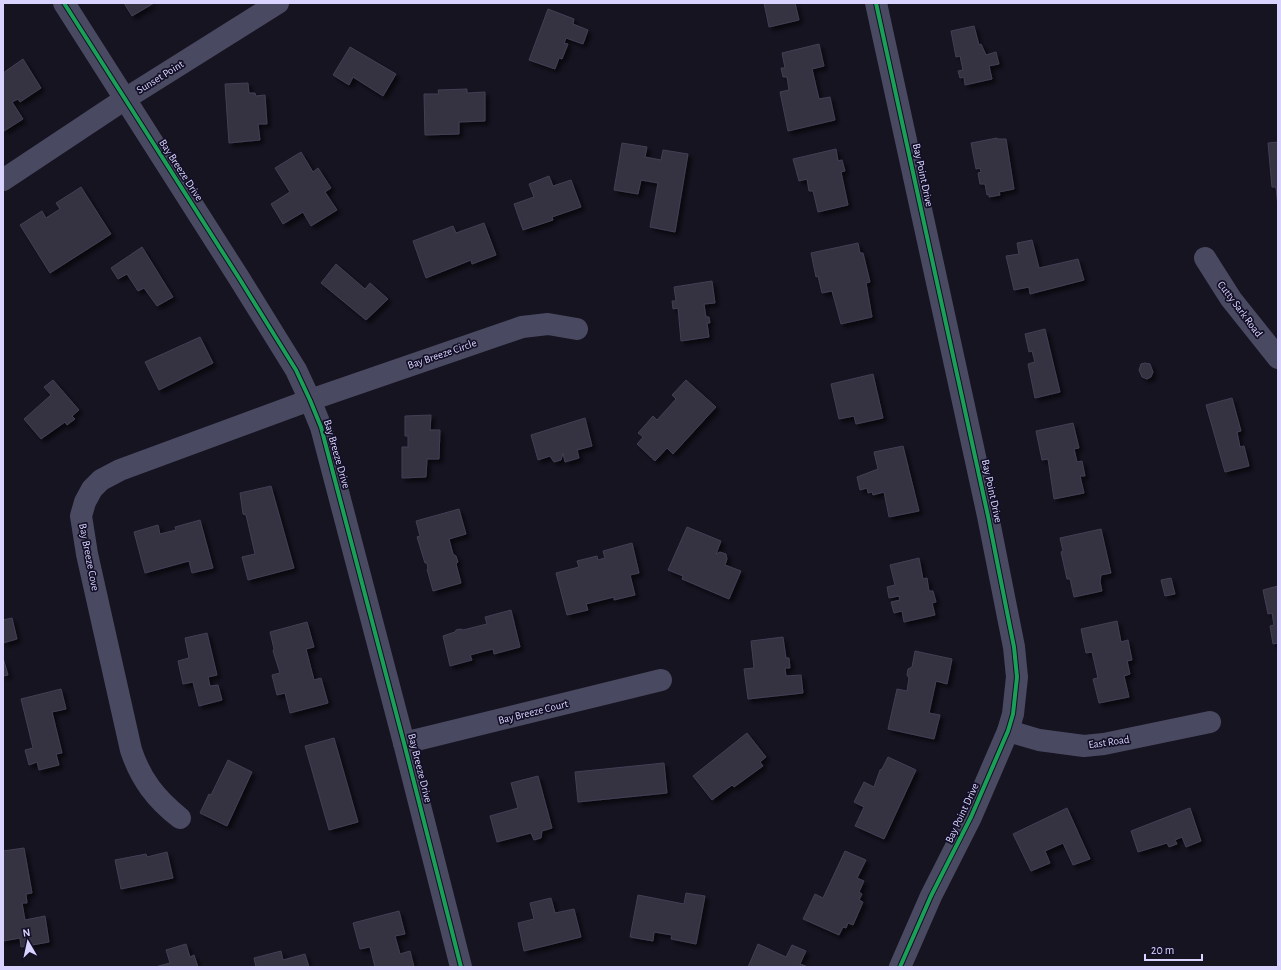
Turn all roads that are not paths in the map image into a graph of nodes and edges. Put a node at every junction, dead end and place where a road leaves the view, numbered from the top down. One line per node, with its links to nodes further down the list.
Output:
1 (64, 3): 4 (street, Bay Breeze Drive)
2 (278, 3): 4 (street, Sunset Point)
3 (876, 3): 12 (street, Bay Point Drive)
4 (125, 99): 5 (street, Sunset Point); 9 (street, Bay Breeze Drive)
5 (3, 180)
6 (1205, 258): 8 (street, Cutty Sark Road)
7 (577, 329): 9 (street, Bay Breeze Circle)
8 (1278, 358)
9 (310, 400): 13 (street, Bay Breeze Drive); 14 (street, Bay Breeze Cove)
10 (661, 680): 13 (street, Bay Breeze Court)
11 (1210, 722): 12 (street, East Road)
12 (1008, 731): 16 (street, Bay Point Drive)
13 (404, 743): 15 (street, Bay Breeze Drive)
14 (180, 818)
15 (461, 967)
16 (900, 967)

